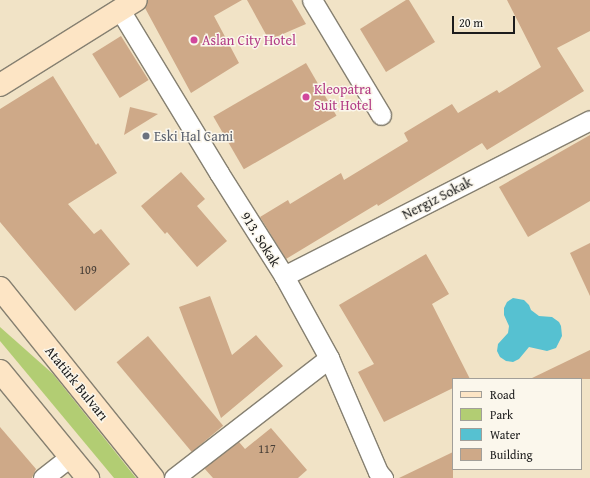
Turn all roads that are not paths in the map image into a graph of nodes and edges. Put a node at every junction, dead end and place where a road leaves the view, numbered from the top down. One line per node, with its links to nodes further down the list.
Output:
1 (312, 0): 4 (street)
2 (128, 5): 3 (street); 6 (street, 913. Sokak)
3 (0, 85)
4 (382, 115)
5 (590, 120): 6 (street, Nergiz Sokak)
6 (284, 276): 8 (street, 913. Sokak)
7 (0, 288): 13 (street, Atatürk Bulvarı)
8 (329, 358): 14 (street); 15 (street, 913. Sokak)
9 (0, 371): 10 (street)
10 (70, 457): 11 (street); 12 (street)
11 (43, 478)
12 (88, 478)
13 (153, 478)
14 (174, 478)
15 (383, 478)

